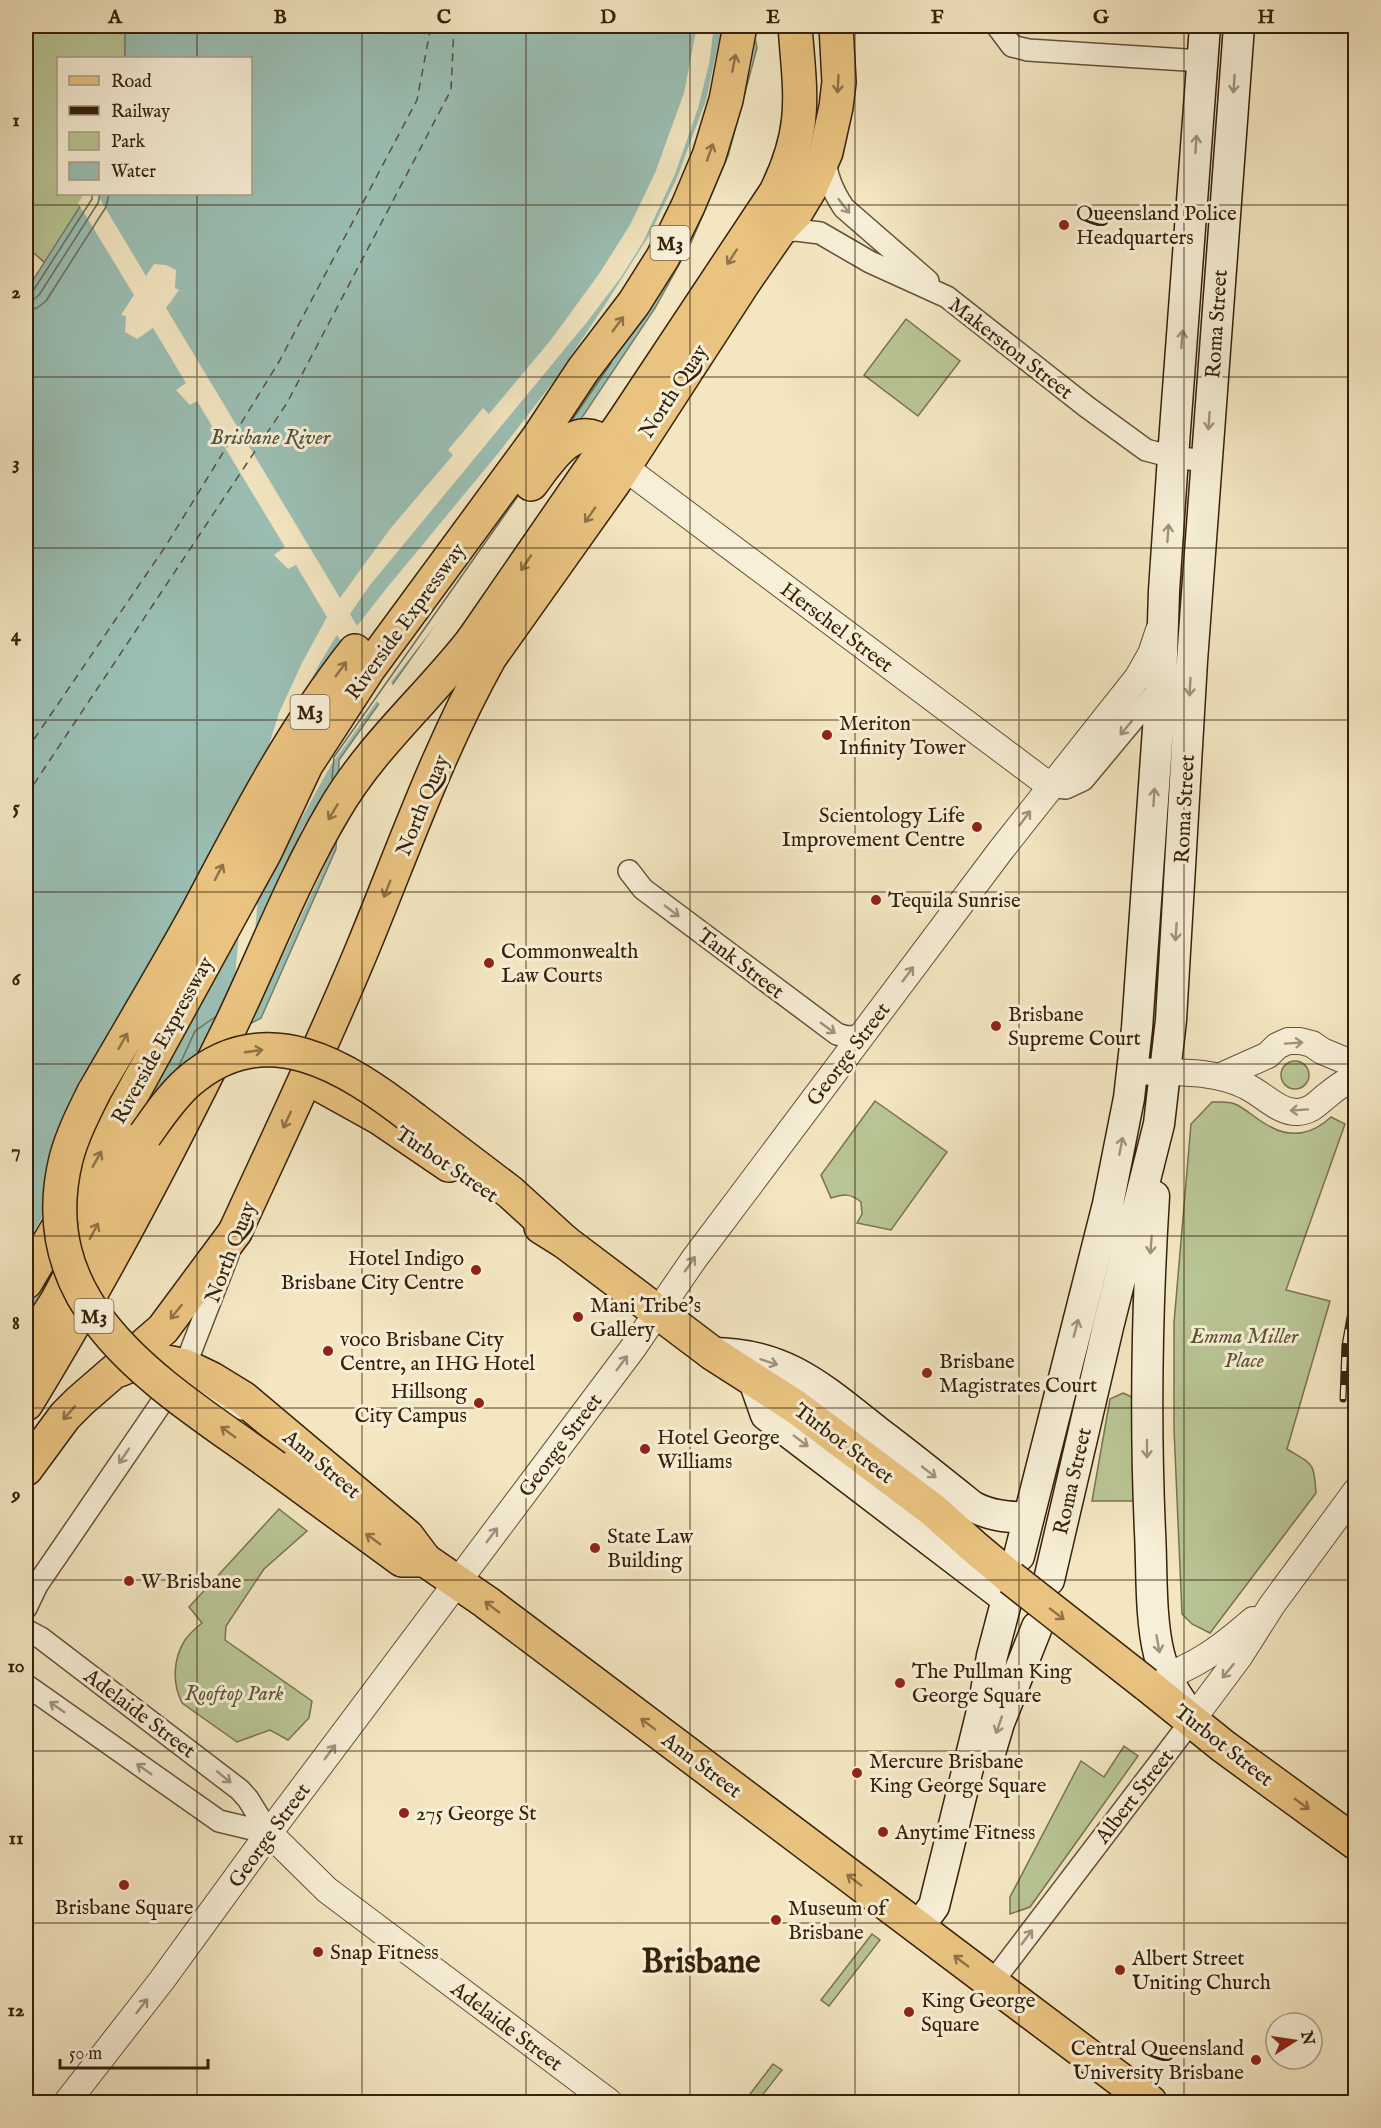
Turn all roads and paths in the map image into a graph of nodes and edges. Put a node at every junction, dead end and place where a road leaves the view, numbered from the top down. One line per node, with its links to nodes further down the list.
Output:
1 (740, 26): 12 (main road, Riverside Expressway / M3, one-way to 1)
2 (795, 26): 13 (main road, North Quay, one-way to 13)
3 (809, 26): 10 (main road)
4 (836, 26): 9 (main road, North Quay, one-way to 9)
5 (1205, 26): 8 (main road, Roma Street)
6 (1239, 26): 15 (main road, Roma Street, one-way to 15)
7 (997, 27): 8 (street)
8 (1202, 61): 14 (main road, Roma Street, one-way to 8)
9 (826, 152): 10 (main road, North Quay); 11 (street, one-way to 11)
10 (780, 230): 11 (street, Makerston Street); 13 (main road, North Quay)
11 (947, 297): 14 (street, Makerston Street)
12 (583, 370): 21 (main road, Riverside Expressway / M3); 58 (main road, M3, one-way to 12, bridge)
13 (608, 450): 18 (main road, North Quay, one-way to 18); 20 (street, Herschel Street); 21 (main road)
14 (1173, 456): 15 (street, Makerston Street); 16 (main road, Roma Street, one-way to 14)
15 (1206, 461): 17 (main road, Roma Street)
16 (1164, 591): 19 (main road, Roma Street); 20 (street, George Street)
17 (1194, 628): 19 (street); 24 (main road, Roma Street, one-way to 24)
18 (482, 648): 33 (main road, North Quay, one-way to 33); 41 (main road, M3, one-way to 41, bridge)
19 (1161, 686): 20 (street, one-way to 20); 22 (main road, Roma Street, one-way to 19)
20 (1050, 786): 25 (street, George Street, one-way to 20)
21 (265, 852): 39 (main road, Riverside Expressway / M3, one-way to 21)
22 (1150, 855): 24 (main road); 29 (main road, Roma Street)
23 (629, 871): 25 (street, Tank Street, one-way to 25)
24 (1180, 874): 30 (main road, Roma Street, one-way to 30)
25 (862, 1036): 40 (street, George Street, one-way to 25)
26 (1322, 1051): 27 (street, one-way to 26); 28 (street); 34 (street)
27 (1268, 1055): 31 (street); 35 (street)
28 (1356, 1065)
29 (1133, 1071): 30 (street); 53 (main road, Roma Street, one-way to 29)
30 (1166, 1072): 31 (street); 36 (main road, Roma Street)
31 (1221, 1076): 35 (street)
32 (1356, 1076): 34 (street)
33 (308, 1078): 37 (main road, North Quay, one-way to 37); 38 (main road, Turbot Street)
34 (1327, 1095): 35 (street, one-way to 35)
35 (1269, 1099)
36 (1159, 1124): 45 (main road, Roma Street); 49 (main road, one-way to 49)
37 (236, 1232): 44 (street, North Quay); 46 (main road, one-way to 46)
38 (565, 1242): 40 (main road, Turbot Street); 42 (main road, M3, one-way to 38, bridge)
39 (26, 1282)
40 (657, 1313): 43 (main road, Turbot Street); 60 (street, George Street, one-way to 40)
41 (67, 1336): 48 (main road, M3); 50 (main road, M3)
42 (26, 1349)
43 (712, 1353): 47 (main road, Turbot Street); 56 (main road, one-way to 56)
44 (184, 1366): 46 (main road, Ann Street); 51 (street, North Quay); 52 (main road, Ann Street)
45 (1097, 1372): 49 (main road); 53 (main road); 59 (main road, Roma Street)
46 (112, 1373): 54 (main road, one-way to 54)
47 (754, 1381): 65 (main road, Turbot Street, one-way to 65, bridge); 70 (main road, one-way to 70)
48 (26, 1389)
49 (1147, 1391): 65 (main road, one-way to 65)
50 (26, 1404)
51 (158, 1408): 52 (street, Ann Street); 62 (street, North Quay, one-way to 62)
52 (265, 1416): 58 (main road, Ann Street)
53 (1041, 1466): 56 (main road, Roma Street)
54 (26, 1469)
55 (1356, 1491): 61 (street, Albert Street)
56 (1028, 1518): 57 (main road, Roma Street)
57 (1019, 1556)
58 (425, 1560): 60 (main road, Ann Street)
59 (1049, 1580)
60 (457, 1582): 68 (street, George Street, one-way to 60); 70 (main road, Ann Street, one-way to 60)
61 (1272, 1605): 65 (street, Albert Street); 67 (street, Albert Street, one-way to 67)
62 (26, 1608)
63 (1037, 1627): 70 (main road, one-way to 70)
64 (26, 1630): 68 (street, Adelaide Street, one-way to 68)
65 (1156, 1680): 67 (main road, Turbot Street)
66 (26, 1685): 68 (street, Adelaide Street, one-way to 66)
67 (1197, 1723): 69 (main road, Turbot Street, one-way to 69); 71 (street, Albert Street, one-way to 67)
68 (269, 1833): 72 (street, George Street, one-way to 68); 73 (street, Adelaide Street)
69 (1356, 1844)
70 (923, 1931): 71 (main road, Ann Street, one-way to 70)
71 (991, 1984): 74 (main road, Ann Street)
72 (67, 2103)
73 (609, 2103)
74 (1150, 2103)

